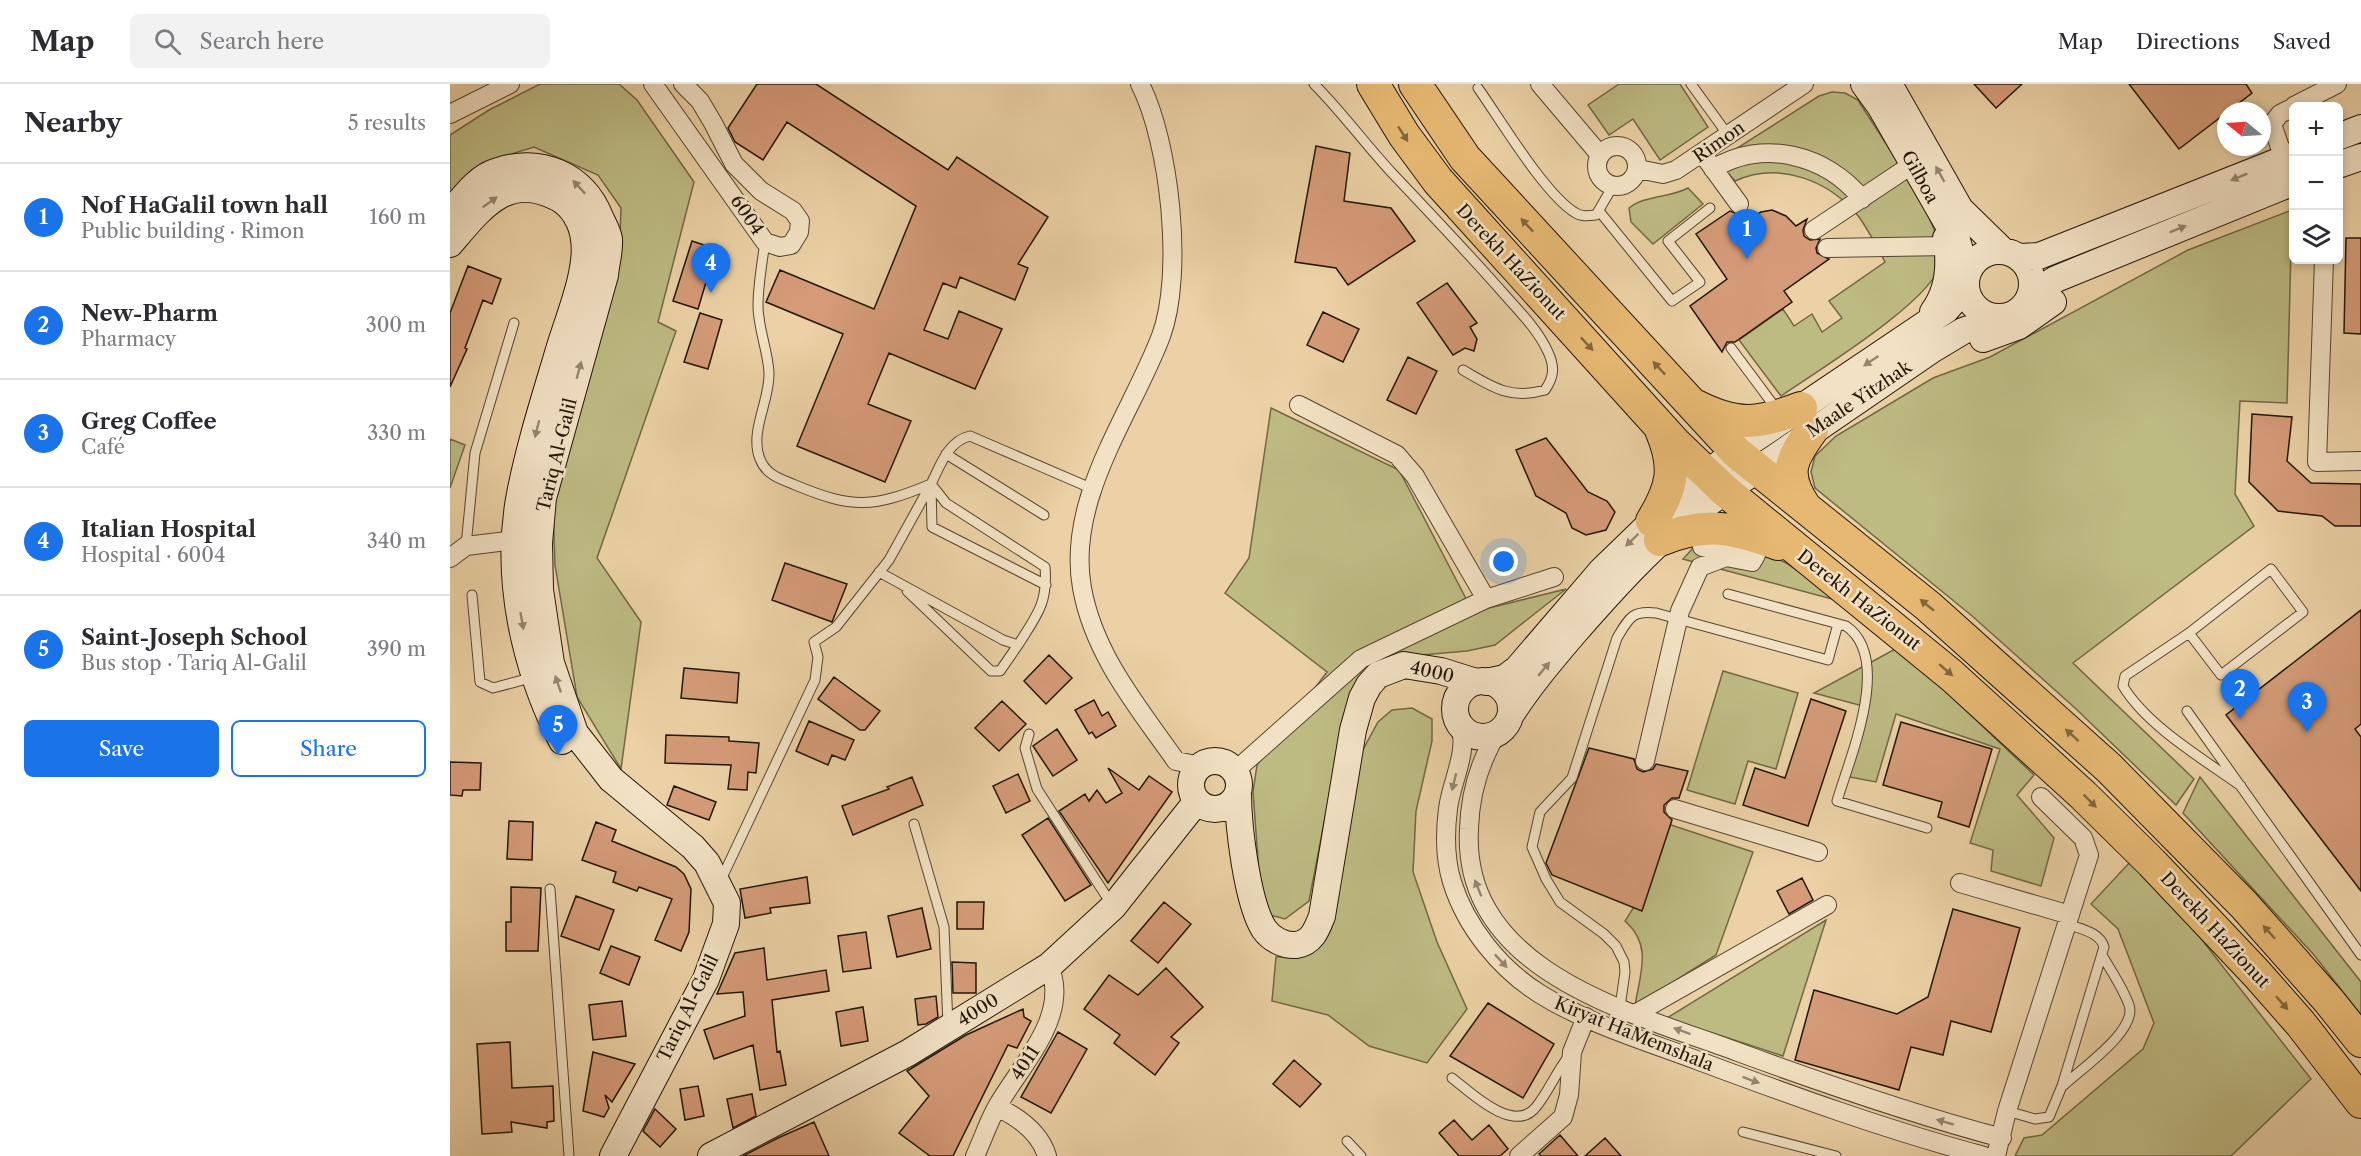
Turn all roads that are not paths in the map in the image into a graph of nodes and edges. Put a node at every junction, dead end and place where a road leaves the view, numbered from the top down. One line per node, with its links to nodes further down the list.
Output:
1 (510, 84): 17 (street)
2 (653, 84): 39 (street, 6004)
3 (683, 84): 39 (street, 6004)
4 (1140, 84): 63 (street)
5 (1314, 84): 53 (lane)
6 (1373, 84): 57 (highway, Derekh HaZionut, one-way to 57)
7 (1415, 84): 54 (highway, Derekh HaZionut, one-way to 7)
8 (1540, 84): 21 (street)
9 (1690, 84): 19 (lane)
10 (1864, 84): 25 (street, Gilboa)
11 (1889, 84): 32 (street, Gilboa, one-way to 11)
12 (2337, 84): 15 (street)
13 (1799, 86): 19 (street, Rimon)
14 (1478, 88): 35 (lane)
15 (2303, 102)
16 (2289, 110): 26 (street)
17 (450, 114)
18 (2361, 128): 20 (street)
19 (1728, 135): 23 (street, Rimon)
20 (2343, 135)
21 (1600, 155): 29 (street); 30 (street)
22 (2361, 157): 24 (street)
23 (1708, 161): 29 (street, Rimon); 31 (street); 33 (street)
24 (2343, 163)
25 (1913, 164): 31 (street); 32 (street, Gilboa)
26 (2289, 164)
27 (2289, 166): 38 (street, one-way to 38)
28 (2289, 167): 43 (street, one-way to 28)
29 (1638, 169): 30 (street)
30 (1613, 186): 35 (lane)
31 (1862, 199): 37 (street)
32 (1946, 203): 38 (street); 41 (street); 44 (street, Gilboa); 46 (street, Gilboa)
33 (1739, 204)
34 (1710, 208): 35 (lane)
35 (1599, 211)
36 (450, 213): 104 (street, Tariq Al-Galil, one-way to 36)
37 (1814, 230)
38 (2081, 240): 44 (street)
39 (765, 242): 62 (lane)
40 (450, 244): 68 (street, Tariq Al-Galil, one-way to 68)
41 (1947, 246): 42 (street); 50 (street)
42 (1827, 248)
43 (2124, 251): 47 (street); 52 (street)
44 (2011, 254): 46 (street); 47 (street)
45 (2324, 264): 60 (street)
46 (1966, 281): 48 (street); 50 (street, Maale Yitzhak)
47 (2027, 303): 48 (street)
48 (1999, 318): 52 (street, Maale Yitzhak)
49 (514, 323): 69 (lane)
50 (1920, 329): 56 (street, Maale Yitzhak, one-way to 56)
51 (1731, 348): 56 (lane)
52 (1917, 360): 56 (street, Maale Yitzhak)
53 (1462, 370)
54 (1690, 403): 56 (highway); 59 (highway, Derekh HaZionut)
55 (1299, 405): 78 (street)
56 (1798, 418): 59 (street, Maale Yitzhak); 64 (highway)
57 (1657, 421): 61 (highway, Derekh HaZionut); 66 (highway)
58 (946, 454): 62 (lane); 63 (lane); 65 (lane)
59 (1746, 460): 61 (street, Maale Yitzhak); 64 (highway, Derekh HaZionut)
60 (2361, 461)
61 (1715, 481): 66 (street, Kiryat HaMemshala); 70 (highway, Derekh HaZionut)
62 (931, 484): 72 (lane); 75 (lane); 75 (lane)
63 (1094, 489): 93 (street)
64 (1807, 510): 116 (highway, Derekh HaZionut, one-way to 64)
65 (1044, 515)
66 (1656, 530): 67 (highway); 83 (street, Kiryat HaMemshala, one-way to 83); 89 (street, Kiryat HaMemshala, one-way to 66)
67 (1745, 533): 70 (highway); 79 (street)
68 (515, 540): 69 (street); 85 (street, Tariq Al-Galil, one-way to 85)
69 (465, 546): 71 (street)
70 (1799, 552): 120 (highway, Derekh HaZionut, one-way to 120)
71 (450, 558)
72 (879, 572): 74 (lane); 104 (lane)
73 (1554, 577): 78 (street)
74 (896, 581): 82 (lane); 82 (lane)
75 (1047, 585): 82 (lane)
76 (1728, 594): 80 (lane)
77 (472, 595): 85 (lane)
78 (1486, 599): 94 (street)
79 (1678, 620): 80 (lane); 92 (street); 112 (lane)
80 (1838, 624): 100 (lane)
81 (2189, 633): 81 (lane); 95 (lane)
82 (1018, 645)
83 (1535, 648): 84 (street); 86 (street, Kiryat HaMemshala)
84 (1442, 670): 86 (street, 4000); 90 (street, 4000)
85 (534, 676): 127 (street, Tariq Al-Galil)
86 (1481, 682): 88 (street); 89 (street)
87 (2187, 711): 95 (lane)
88 (1457, 716): 89 (street); 90 (street, 4000); 113 (street, Kiryat HaMemshala, one-way to 113)
89 (1505, 723): 112 (street, Kiryat HaMemshala, one-way to 89)
90 (1353, 729): 101 (street, 4000)
91 (1029, 734): 107 (lane)
92 (1645, 761)
93 (1201, 766): 94 (street); 97 (street)
94 (1237, 782): 97 (street, 4000); 101 (street, 4000)
95 (2241, 786): 110 (lane)
96 (2041, 797): 108 (street)
97 (1208, 805): 101 (street, 4000); 107 (street, 4000)
98 (1675, 809): 102 (street)
99 (914, 824): 115 (lane)
100 (1927, 828)
101 (1242, 838)
102 (1818, 852)
103 (1960, 883): 108 (street)
104 (719, 885): 128 (street, Tariq Al-Galil)
105 (550, 889): 126 (lane)
106 (1827, 905): 112 (street)
107 (1113, 907): 111 (street, 4000)
108 (2068, 920): 109 (lane); 122 (street)
109 (2102, 955): 119 (lane); 119 (lane)
110 (2361, 955)
111 (1049, 966): 115 (street, 4000); 121 (street, 4011)
112 (1627, 1010): 114 (lane); 124 (street, Kiryat HaMemshala, one-way to 112)
113 (1586, 1017): 114 (street, Kiryat HaMemshala); 117 (street)
114 (1610, 1027): 135 (street, Kiryat HaMemshala, one-way to 135)
115 (948, 1028): 129 (street, 4000)
116 (2361, 1041)
117 (1572, 1052): 118 (lane); 133 (street)
118 (1452, 1078)
119 (2062, 1086): 122 (lane)
120 (2361, 1102)
121 (997, 1107): 130 (street, 4011); 131 (street)
122 (2007, 1111): 124 (street)
123 (1743, 1132): 134 (lane)
124 (2001, 1138): 136 (street)
125 (1347, 1141): 132 (lane)
126 (569, 1156)
127 (598, 1156)
128 (614, 1156)
129 (711, 1156)
130 (975, 1156)
131 (1047, 1156)
132 (1361, 1156)
133 (1520, 1156)
134 (1836, 1156)
135 (1984, 1156)
136 (1996, 1156)

